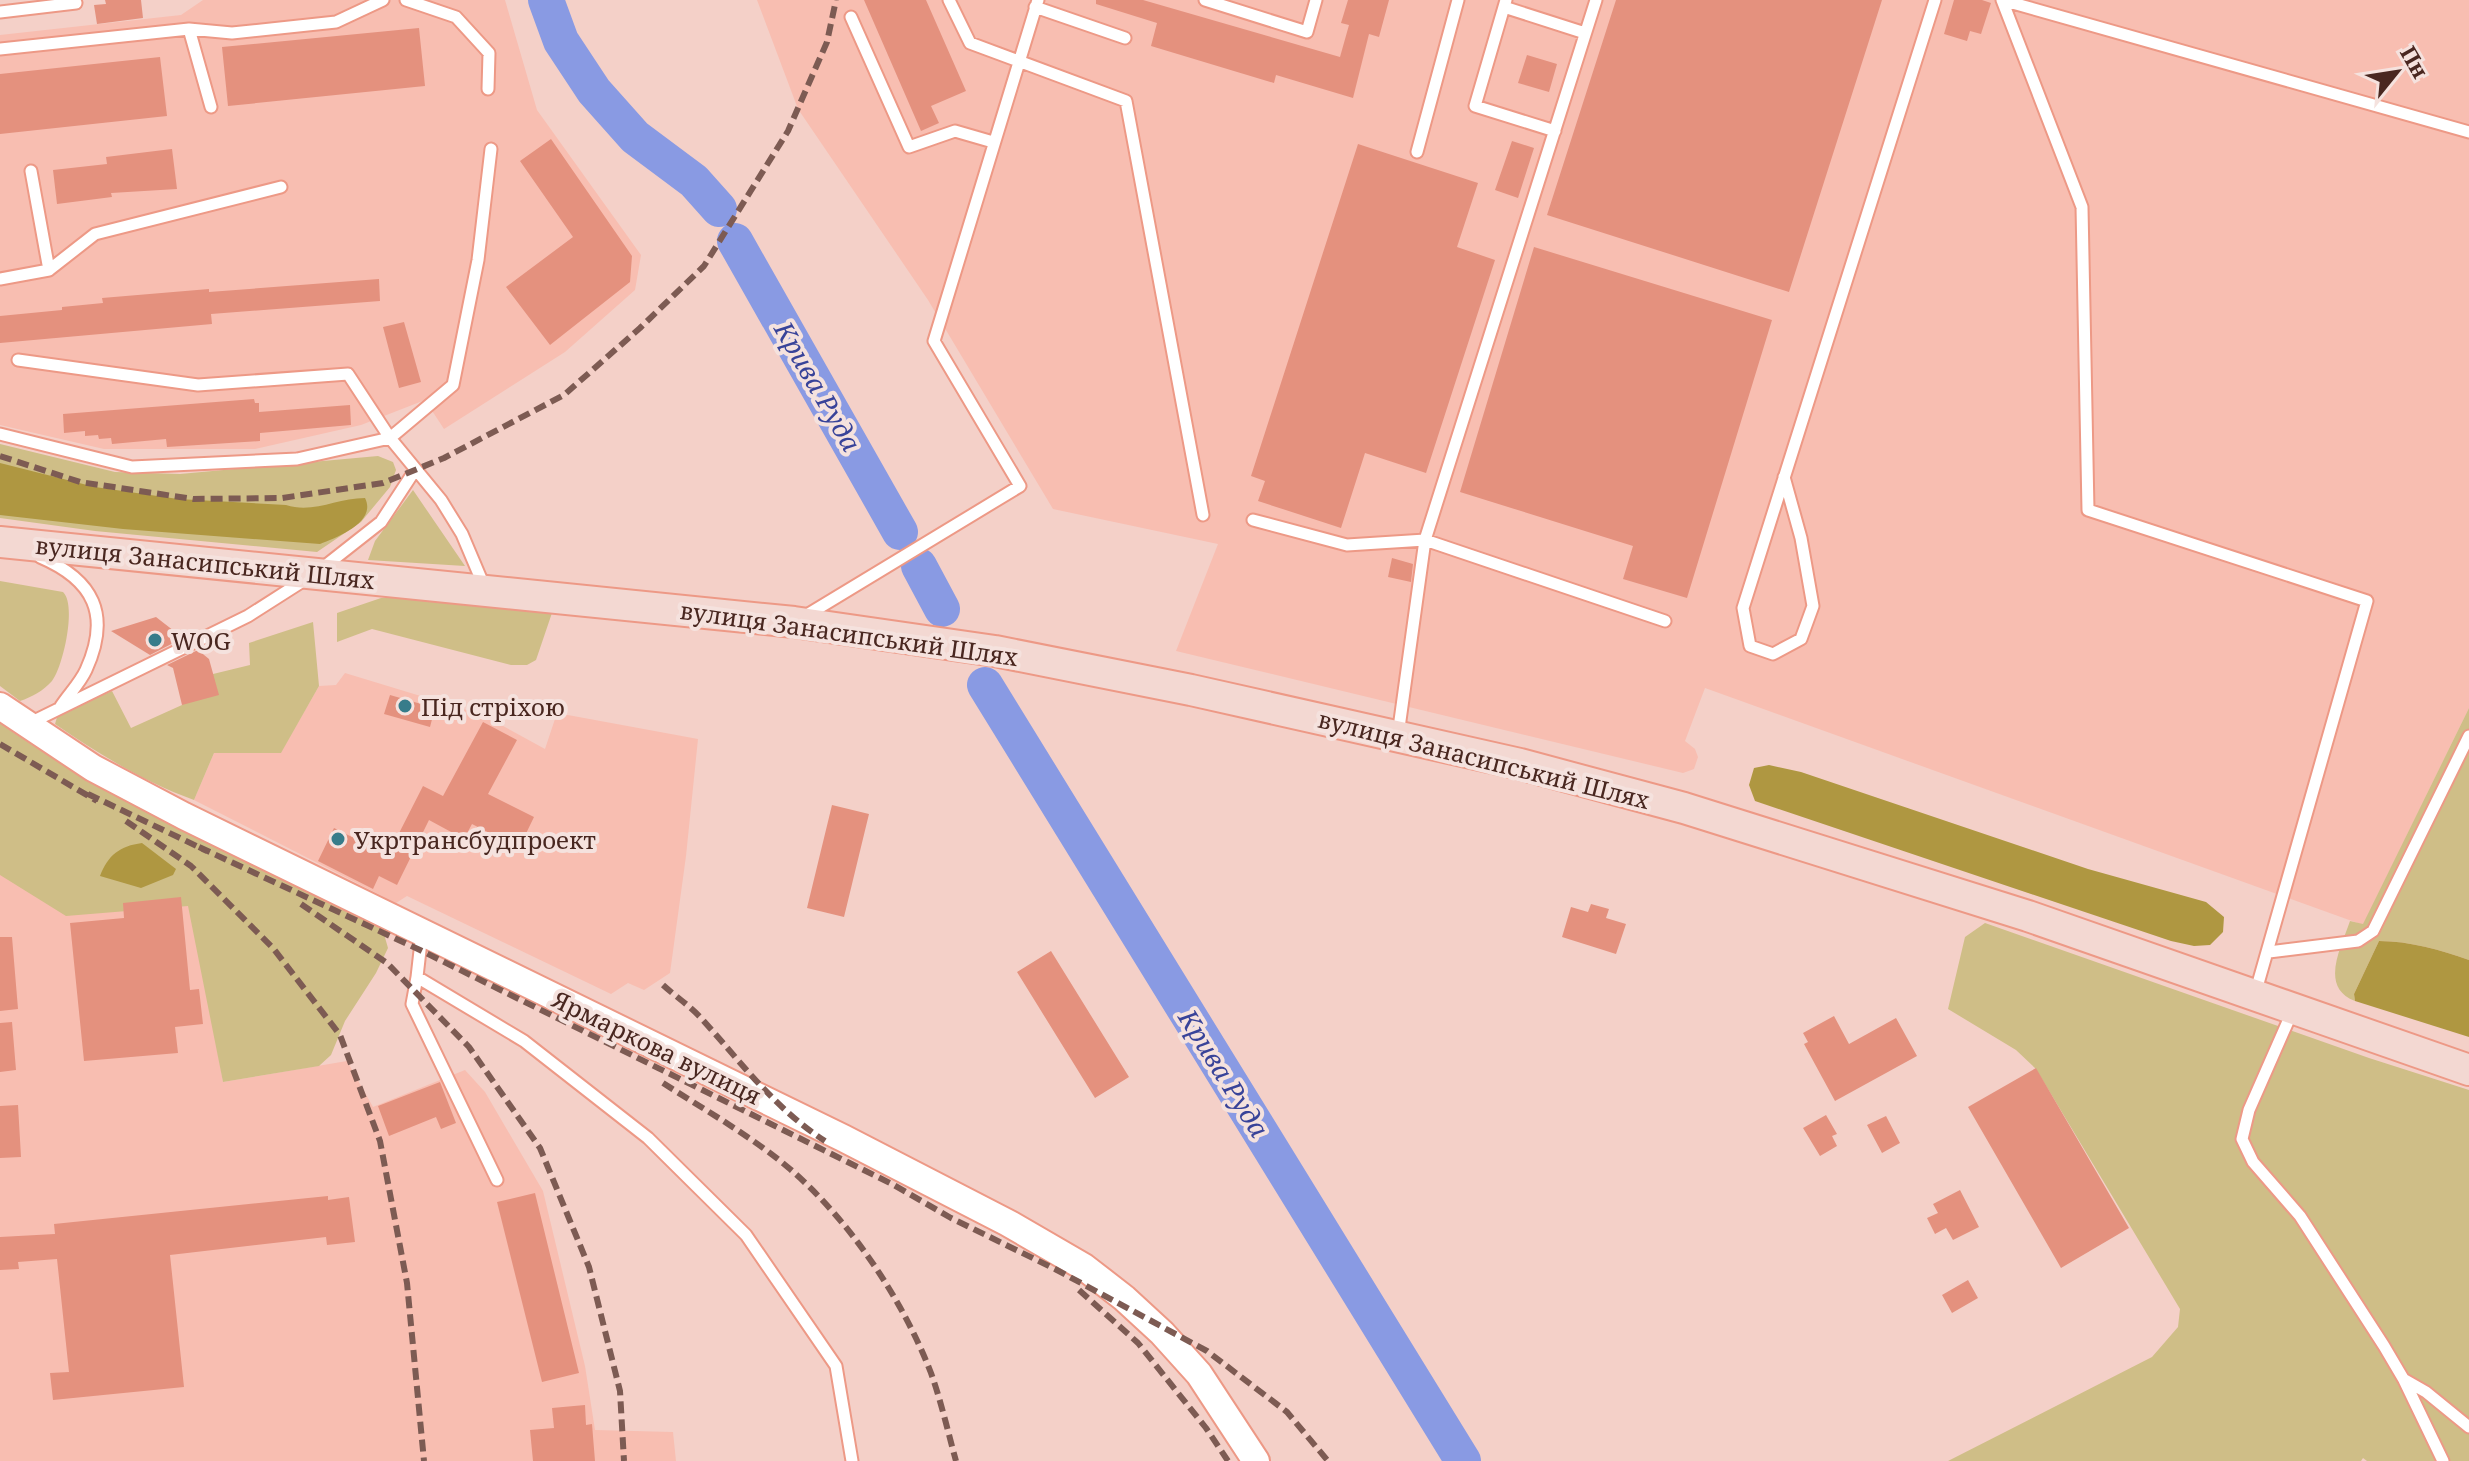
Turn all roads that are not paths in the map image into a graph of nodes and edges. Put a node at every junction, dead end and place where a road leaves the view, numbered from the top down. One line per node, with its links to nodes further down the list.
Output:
1 (383, 0): 15 (lane)
2 (406, 0): 20 (lane)
3 (949, 0): 19 (lane)
4 (1205, 0): 5 (lane)
5 (1316, 0)
6 (1458, 0): 26 (lane)
7 (1596, 0): 16 (lane)
8 (1935, 0): 35 (lane)
9 (2002, 0): 23 (lane); 50 (lane)
10 (76, 3): 13 (lane)
11 (1036, 4): 17 (lane); 19 (lane)
12 (1505, 4): 16 (lane); 22 (lane)
13 (0, 12)
14 (851, 17): 24 (lane)
15 (189, 29): 18 (lane); 21 (lane)
16 (1585, 33): 22 (lane)
17 (1125, 38)
18 (0, 49)
19 (1018, 61): 24 (lane); 36 (lane)
20 (488, 89)
21 (211, 107)
22 (1555, 131): 38 (lane)
23 (2469, 132)
24 (993, 142): 43 (lane)
25 (491, 149): 33 (lane)
26 (1417, 152)
27 (31, 171): 29 (lane)
28 (281, 187): 29 (lane)
29 (49, 270): 30 (lane)
30 (0, 279)
31 (18, 360): 33 (lane)
32 (0, 434): 33 (lane)
33 (390, 438): 34 (lane)
34 (415, 470): 40 (lane); 41 (lane)
35 (1784, 477): 35 (lane)
36 (1203, 515)
37 (1253, 520): 38 (lane)
38 (1425, 540): 42 (lane); 47 (lane)
39 (3, 542): 40 (main road, вулиця Занасипський Шлях); 45 (lane)
40 (316, 573): 41 (main road, вулиця Занасипський Шлях); 45 (lane)
41 (486, 590): 43 (main road, вулиця Занасипський Шлях)
42 (1665, 621)
43 (794, 622): 47 (main road, вулиця Занасипський Шлях)
44 (0, 706): 46 (street, Ярмаркова вулиця)
45 (60, 707): 46 (lane)
46 (27, 725): 49 (street, Ярмаркова вулиця)
47 (1398, 736): 52 (main road, вулиця Занасипський Шлях)
48 (2469, 736): 50 (lane)
49 (422, 933): 51 (lane); 59 (street, Ярмаркова вулиця)
50 (2269, 952): 52 (lane)
51 (417, 977): 55 (lane); 58 (lane)
52 (2255, 996): 53 (main road, вулиця Занасипський Шлях)
53 (2293, 1009): 54 (main road, вулиця Занасипський Шлях); 56 (lane)
54 (2469, 1070)
55 (497, 1180)
56 (2404, 1380): 57 (lane); 60 (lane)
57 (2469, 1427)
58 (852, 1461)
59 (1256, 1461)
60 (2443, 1461)

